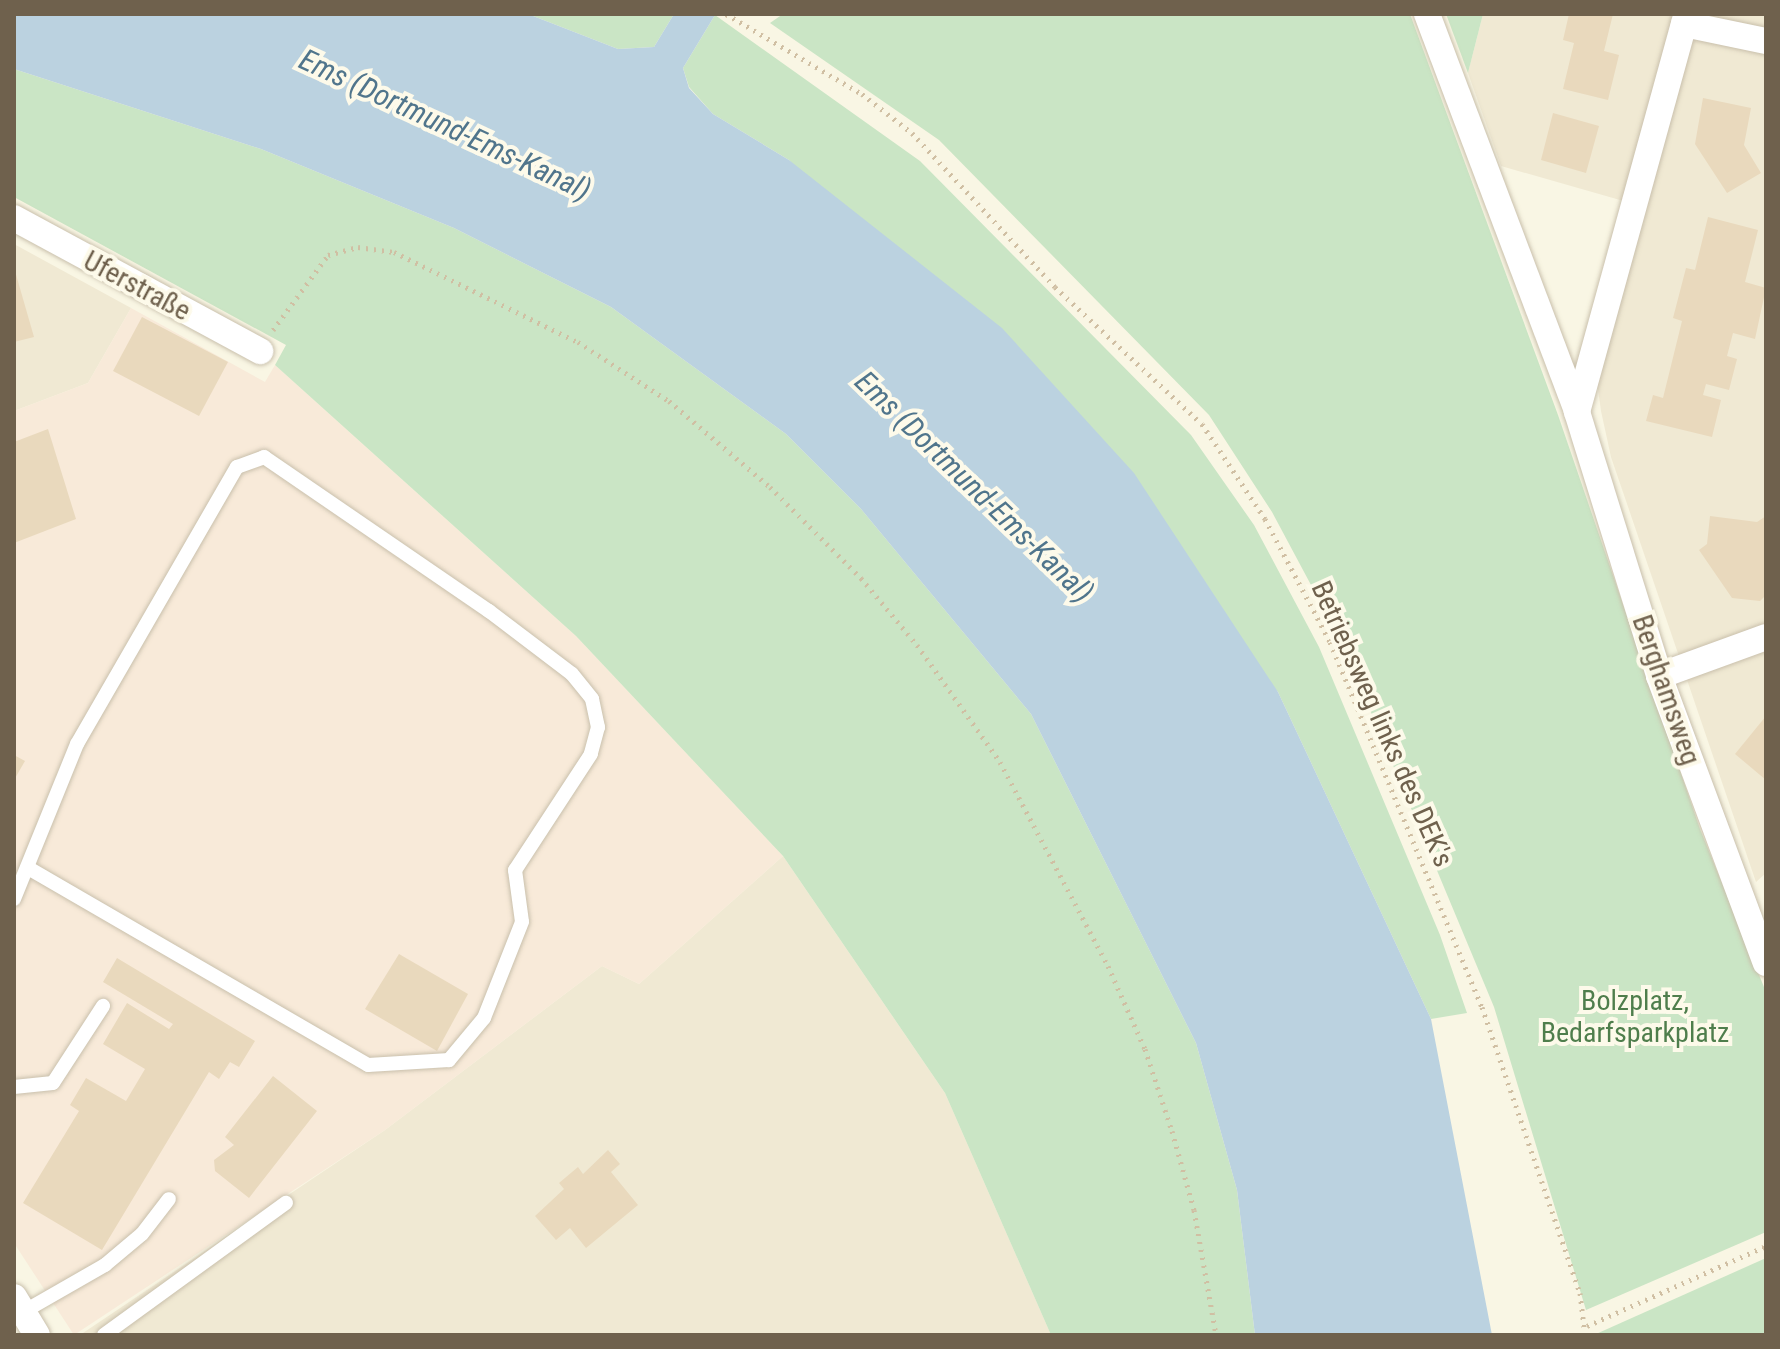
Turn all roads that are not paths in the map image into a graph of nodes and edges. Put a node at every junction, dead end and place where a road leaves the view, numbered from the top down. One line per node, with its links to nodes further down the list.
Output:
1 (1427, 14): 6 (street, Berghamsweg)
2 (1685, 19): 3 (street); 6 (street)
3 (1766, 41)
4 (14, 218): 5 (street, Uferstraße)
5 (260, 351)
6 (1577, 412): 8 (street, Berghamsweg)
7 (1766, 637): 8 (street)
8 (1659, 676): 11 (street, Berghamsweg)
9 (30, 869): 9 (lane); 10 (lane)
10 (14, 899)
11 (1766, 963)
12 (103, 1006): 13 (lane)
13 (14, 1087)
14 (169, 1199): 16 (lane)
15 (286, 1203): 18 (lane)
16 (19, 1305): 17 (street)
17 (37, 1335)
18 (104, 1335)

